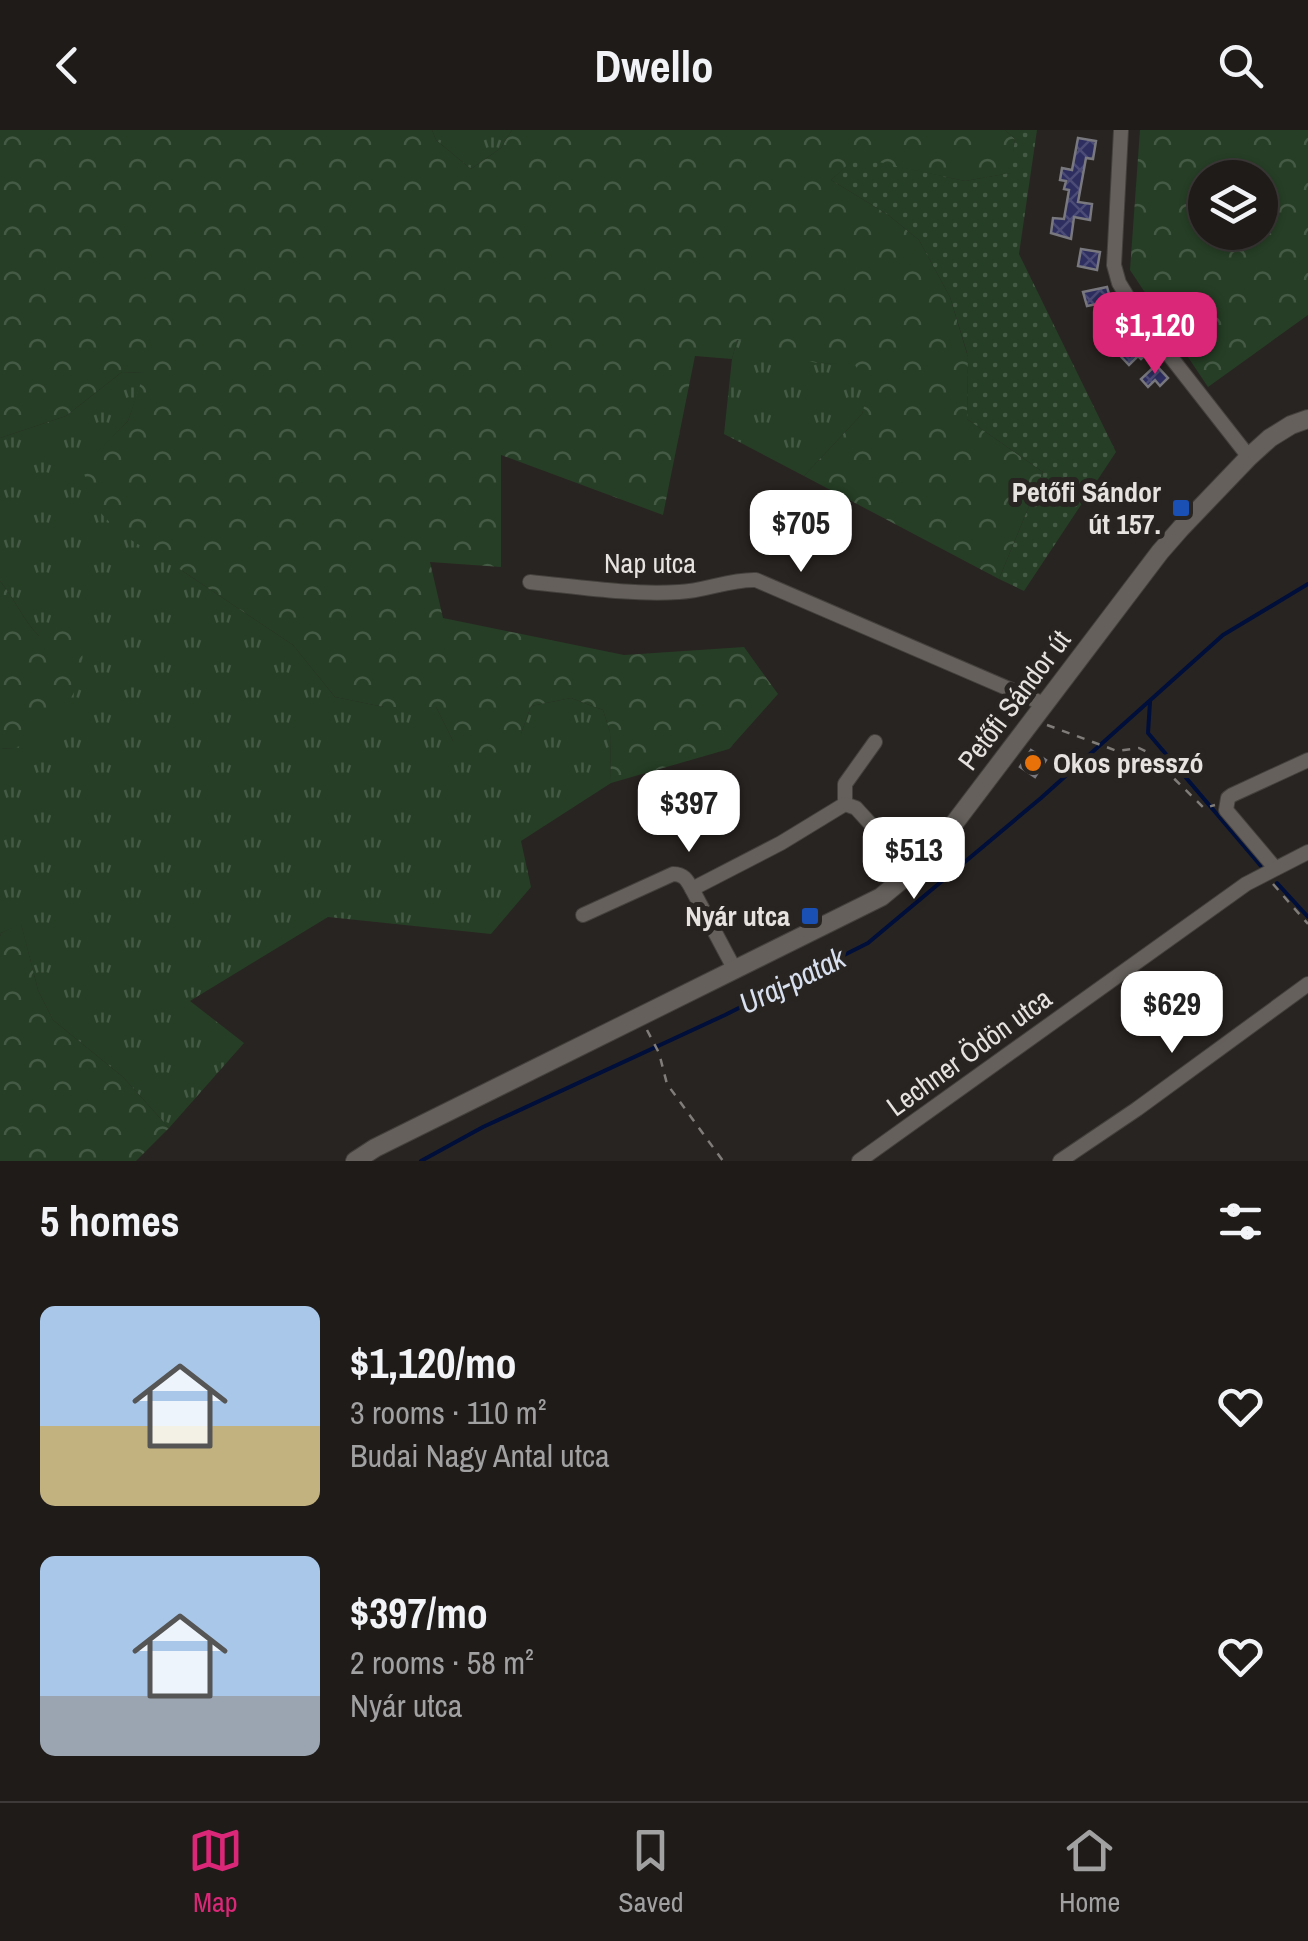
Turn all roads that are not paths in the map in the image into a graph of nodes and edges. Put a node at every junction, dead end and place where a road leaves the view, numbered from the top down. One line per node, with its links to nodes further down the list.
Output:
1 (1121, 130): 3 (street)
2 (1308, 419): 3 (street, Petőfi Sándor út)
3 (1249, 457): 5 (street, Petőfi Sándor út)
4 (530, 582): 5 (street, Nap utca)
5 (1044, 704): 11 (street, Petőfi Sándor út)
6 (875, 742): 8 (street)
7 (1308, 760): 10 (street)
8 (845, 804): 11 (street); 12 (street)
9 (1308, 852): 10 (street, Lechner Ödön utca)
10 (1270, 871): 17 (street, Lechner Ödön utca)
11 (914, 872): 14 (street, Petőfi Sándor út)
12 (692, 888): 13 (street); 14 (street)
13 (583, 915)
14 (734, 970): 16 (street, Petőfi Sándor út)
15 (1308, 984): 18 (street)
16 (355, 1161)
17 (859, 1161)
18 (1060, 1161)

